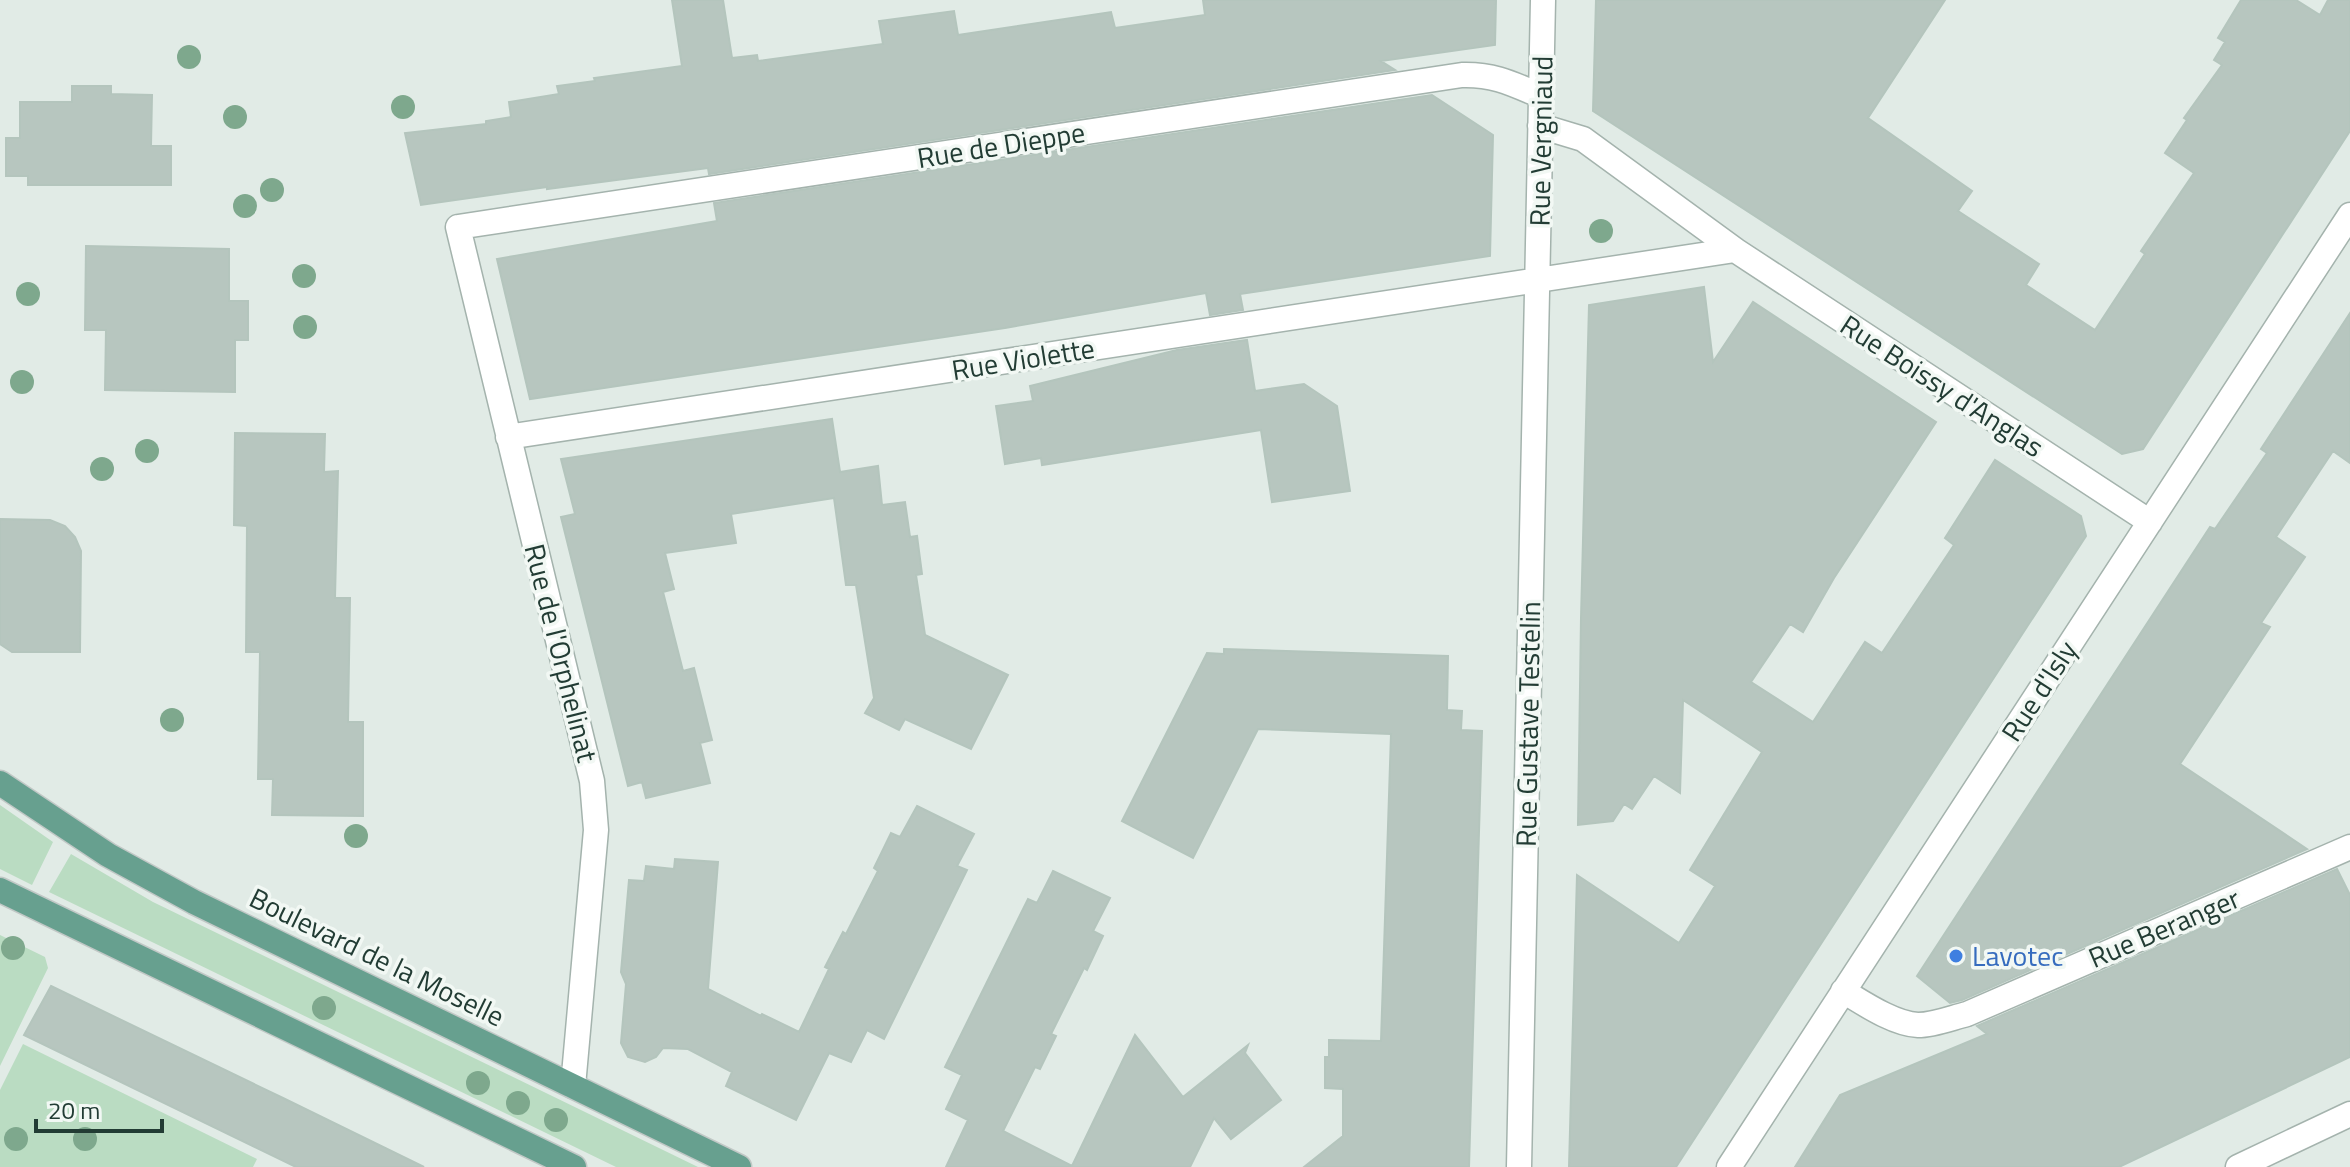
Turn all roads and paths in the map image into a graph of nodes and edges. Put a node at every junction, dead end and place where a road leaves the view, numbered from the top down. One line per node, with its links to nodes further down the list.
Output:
1 (1543, 0): 2 (street, Rue Vergniaud)
2 (1541, 96): 3 (street, Rue Vergniaud); 5 (street, Rue de Dieppe)
3 (1540, 126): 6 (street, Rue Boissy d'Anglas); 7 (street, Rue Vergniaud)
4 (2350, 215): 9 (street, Rue d'Isly)
5 (458, 227): 8 (street, Rue de l'Orphelinat)
6 (1735, 250): 7 (street); 9 (street, Rue Boissy d'Anglas)
7 (1539, 281): 8 (street, Rue Violette); 18 (street, Rue Gustave Testelin)
8 (508, 437): 14 (street, Rue de l'Orphelinat)
9 (2150, 522): 13 (street, Rue d'Isly)
10 (0, 783): 14 (main road, Boulevard de la Moselle)
11 (2350, 847): 13 (street, Rue Beranger)
12 (0, 890): 16 (main road)
13 (1843, 991): 19 (street, Rue d'Isly)
14 (573, 1086): 17 (main road, Boulevard de la Moselle)
15 (2350, 1114): 20 (street)
16 (574, 1167)
17 (739, 1167)
18 (1519, 1167)
19 (1729, 1167)
20 (2238, 1167)

